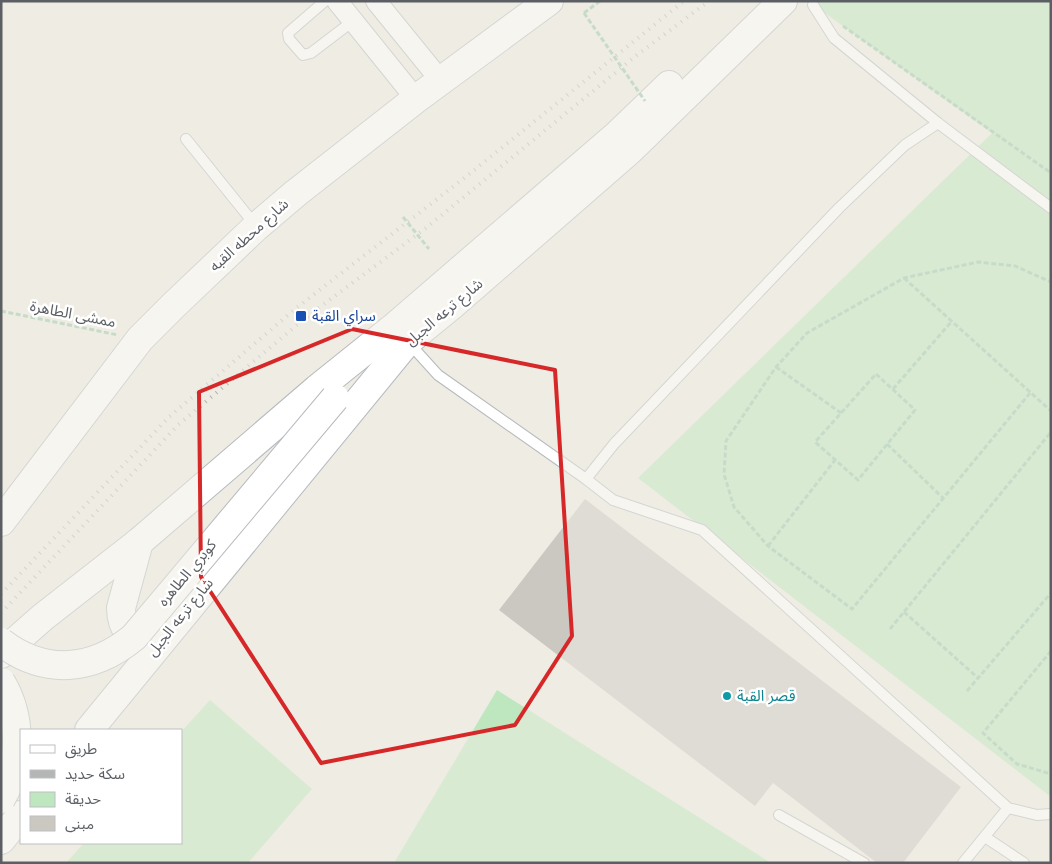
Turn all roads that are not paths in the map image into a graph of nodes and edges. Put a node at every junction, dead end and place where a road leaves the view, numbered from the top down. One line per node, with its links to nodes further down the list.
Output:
1 (325, 1): 8 (lane)
2 (337, 1): 8 (street)
3 (376, 1): 9 (street)
4 (549, 1): 9 (main road, شارع محطه القبه)
5 (758, 1): 15 (main road, شارع ترعه الجبل)
6 (783, 1): 15 (main road, شارع ترعه الجبل)
7 (813, 4): 11 (lane)
8 (352, 20): 10 (street)
9 (440, 81): 10 (main road, شارع محطه القبه)
10 (416, 99): 14 (main road, شارع محطه القبه)
11 (938, 123): 13 (lane); 17 (lane)
12 (186, 139): 14 (lane)
13 (1051, 208)
14 (256, 227): 18 (main road, شارع محطه القبه)
15 (400, 335): 16 (main road, شارع ترعه الجبل); 17 (lane); 19 (main road, شارع ترعه الجبل); 21 (main road, شارع ترعه الجبل)
16 (334, 398): 20 (main road, كوبري الطاهره, bridge)
17 (586, 479): 28 (lane)
18 (1, 522)
19 (139, 542): 21 (main road); 22 (main road, شارع ترعه الجبل)
20 (1, 642)
21 (158, 644): 24 (main road, شارع ترعه الجبل)
22 (1, 654)
23 (1, 682): 27 (main road, bridge)
24 (90, 729)
25 (1, 749): 26 (main road)
26 (20, 761)
27 (1, 798)
28 (1008, 808): 30 (lane); 32 (lane)
29 (778, 814): 34 (lane)
30 (1051, 814)
31 (20, 816): 33 (main road)
32 (984, 837): 35 (lane); 36 (lane)
33 (1, 840)
34 (864, 863)
35 (963, 863)
36 (1024, 863)

